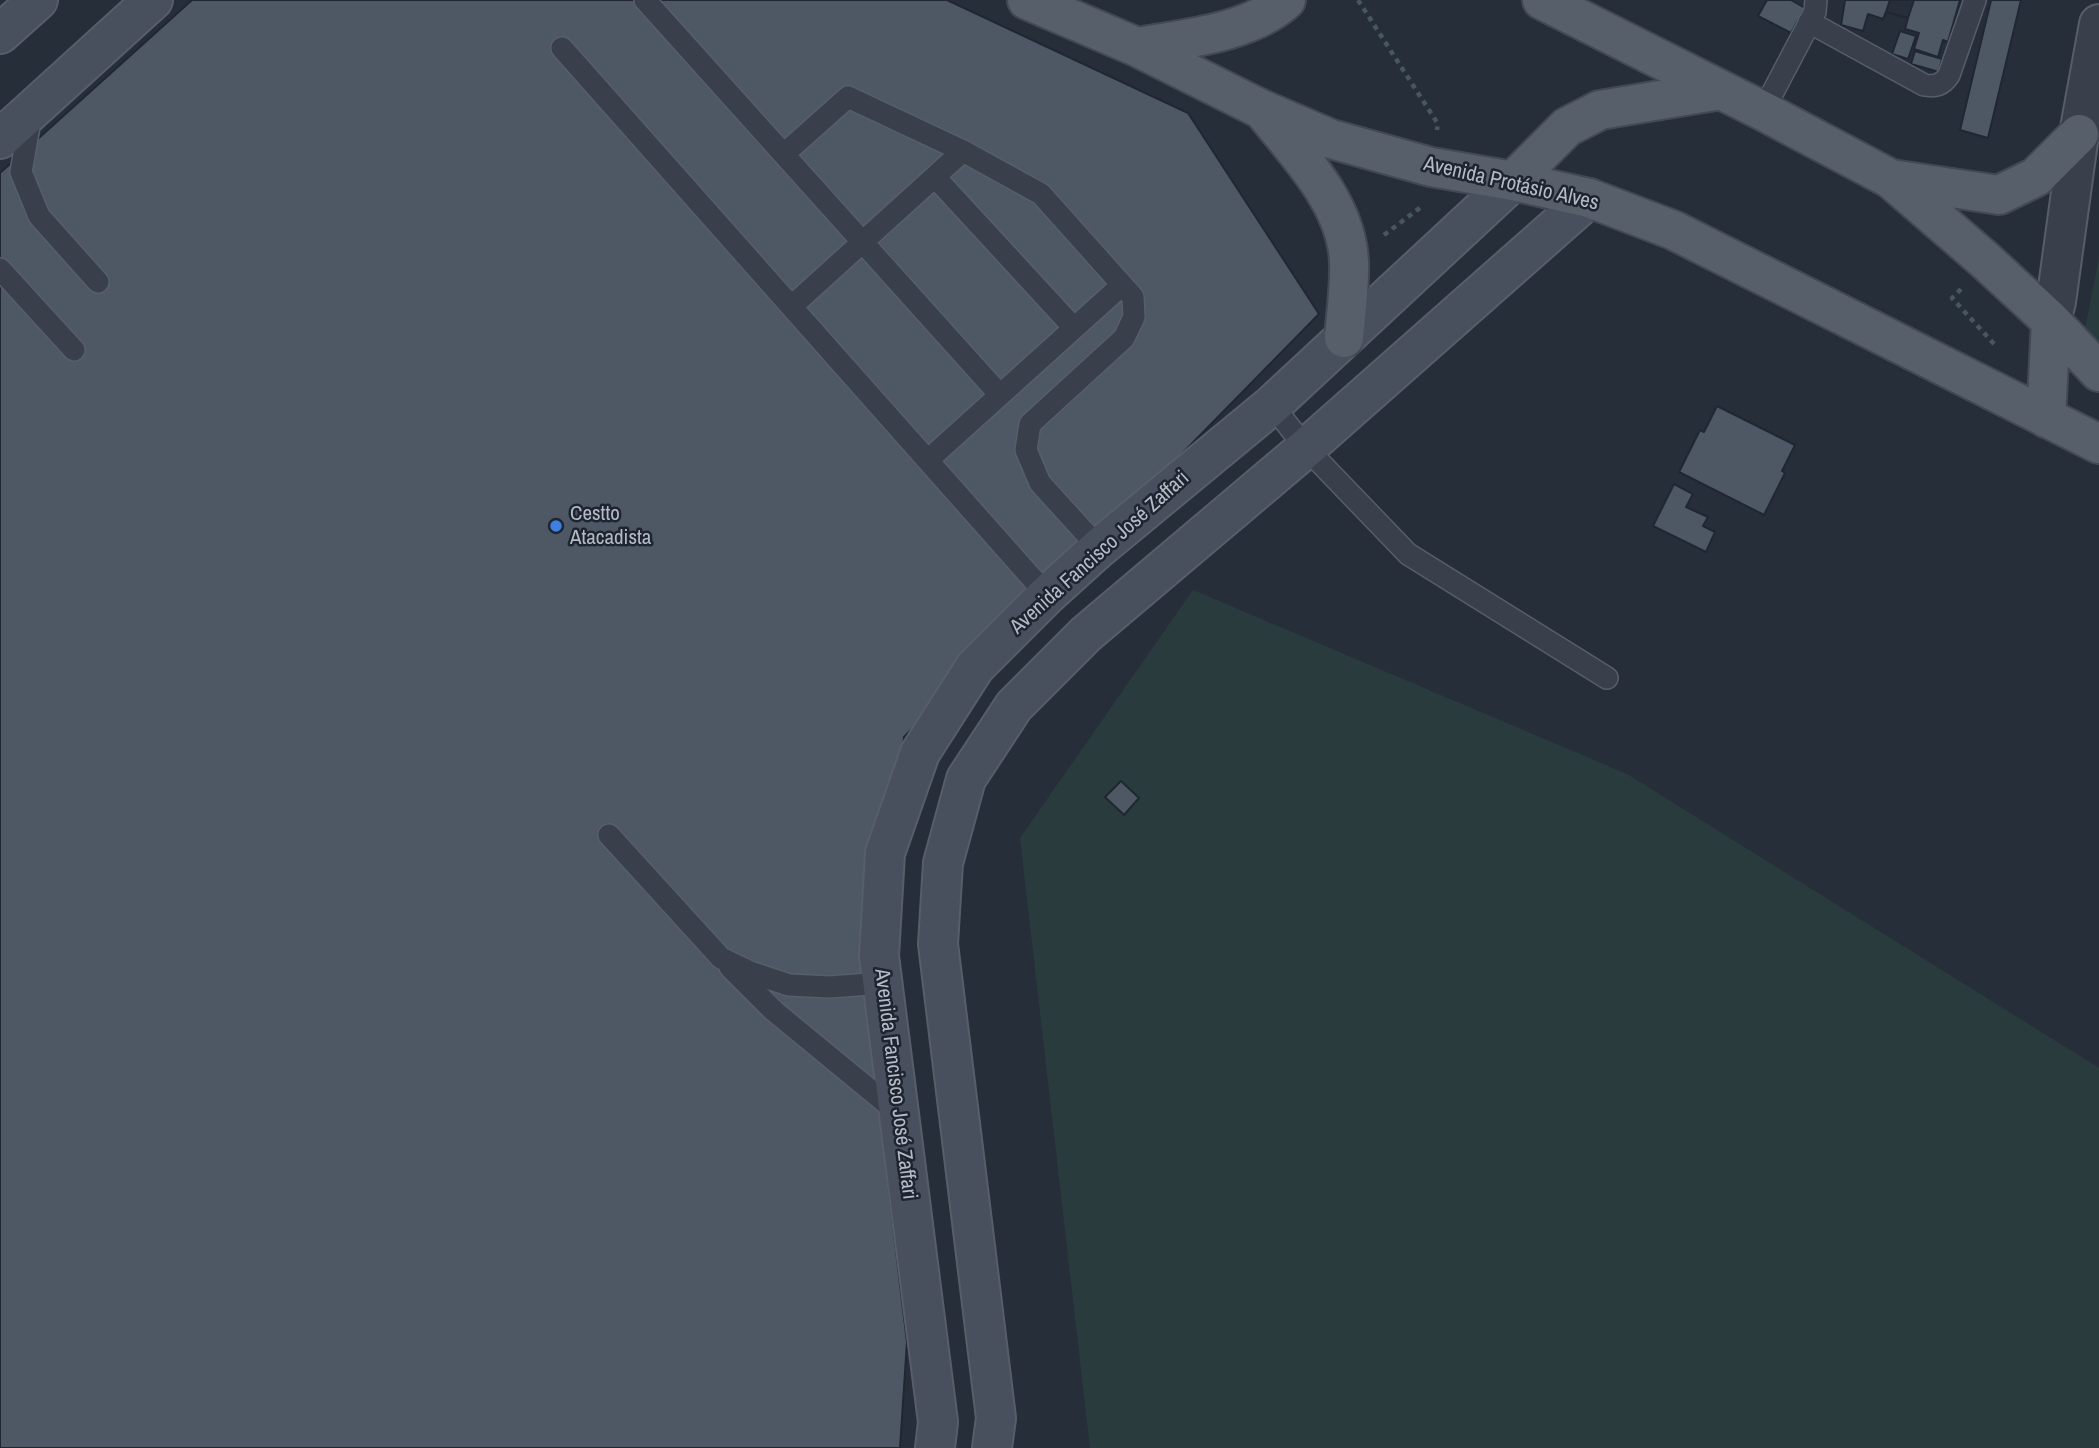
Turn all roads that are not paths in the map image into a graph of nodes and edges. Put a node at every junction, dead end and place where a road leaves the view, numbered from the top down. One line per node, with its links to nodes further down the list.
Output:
1 (38, 0): 11 (street)
2 (153, 0): 16 (street)
3 (645, 0): 21 (lane)
4 (1027, 0): 12 (main road, Avenida Protásio Alves)
5 (1286, 0): 12 (main road)
6 (1542, 0): 14 (main road)
7 (1816, 0): 9 (lane)
8 (1975, 0): 9 (lane)
9 (1809, 22): 17 (lane)
10 (2099, 24): 18 (street)
11 (0, 34)
12 (1137, 47): 15 (main road, Avenida Protásio Alves)
13 (562, 48): 30 (lane)
14 (1721, 90): 17 (main road); 24 (main road)
15 (1261, 109): 24 (main road, Avenida Protásio Alves); 33 (main road)
16 (31, 111): 19 (street); 28 (lane)
17 (1763, 111): 23 (main road)
18 (2079, 134): 23 (main road); 31 (street)
19 (0, 139)
20 (963, 151): 21 (lane); 22 (lane); 29 (lane)
21 (784, 154): 26 (lane)
22 (935, 177): 26 (lane); 32 (lane)
23 (1891, 179): 31 (main road)
24 (1513, 181): 25 (main road, Avenida Protásio Alves); 33 (street, Avenida Fancisco José Zaffari)
25 (1589, 198): 38 (main road, Avenida Protásio Alves); 40 (street)
26 (863, 243): 30 (lane); 36 (lane)
27 (0, 269): 34 (lane)
28 (98, 282)
29 (1122, 285): 32 (lane); 42 (lane)
30 (792, 306): 41 (lane)
31 (2051, 321): 35 (main road); 38 (main road)
32 (1074, 328): 36 (lane)
33 (1344, 338): 37 (street, Avenida Fancisco José Zaffari)
34 (74, 350)
35 (2099, 372)
36 (1000, 395): 41 (lane)
37 (1272, 405): 40 (lane); 42 (street, Avenida Fancisco José Zaffari)
38 (2046, 418): 39 (main road, Avenida Protásio Alves)
39 (2099, 444)
40 (1306, 448): 44 (lane); 50 (street)
41 (928, 460): 43 (lane)
42 (1098, 548): 43 (street, Avenida Fancisco José Zaffari)
43 (1047, 595): 47 (street, Avenida Fancisco José Zaffari)
44 (1606, 678)
45 (609, 835): 46 (lane)
46 (721, 958): 47 (lane); 48 (lane)
47 (883, 983): 48 (street, Avenida Fancisco José Zaffari)
48 (899, 1113): 49 (street, Avenida Fancisco José Zaffari)
49 (935, 1448)
50 (992, 1448)

